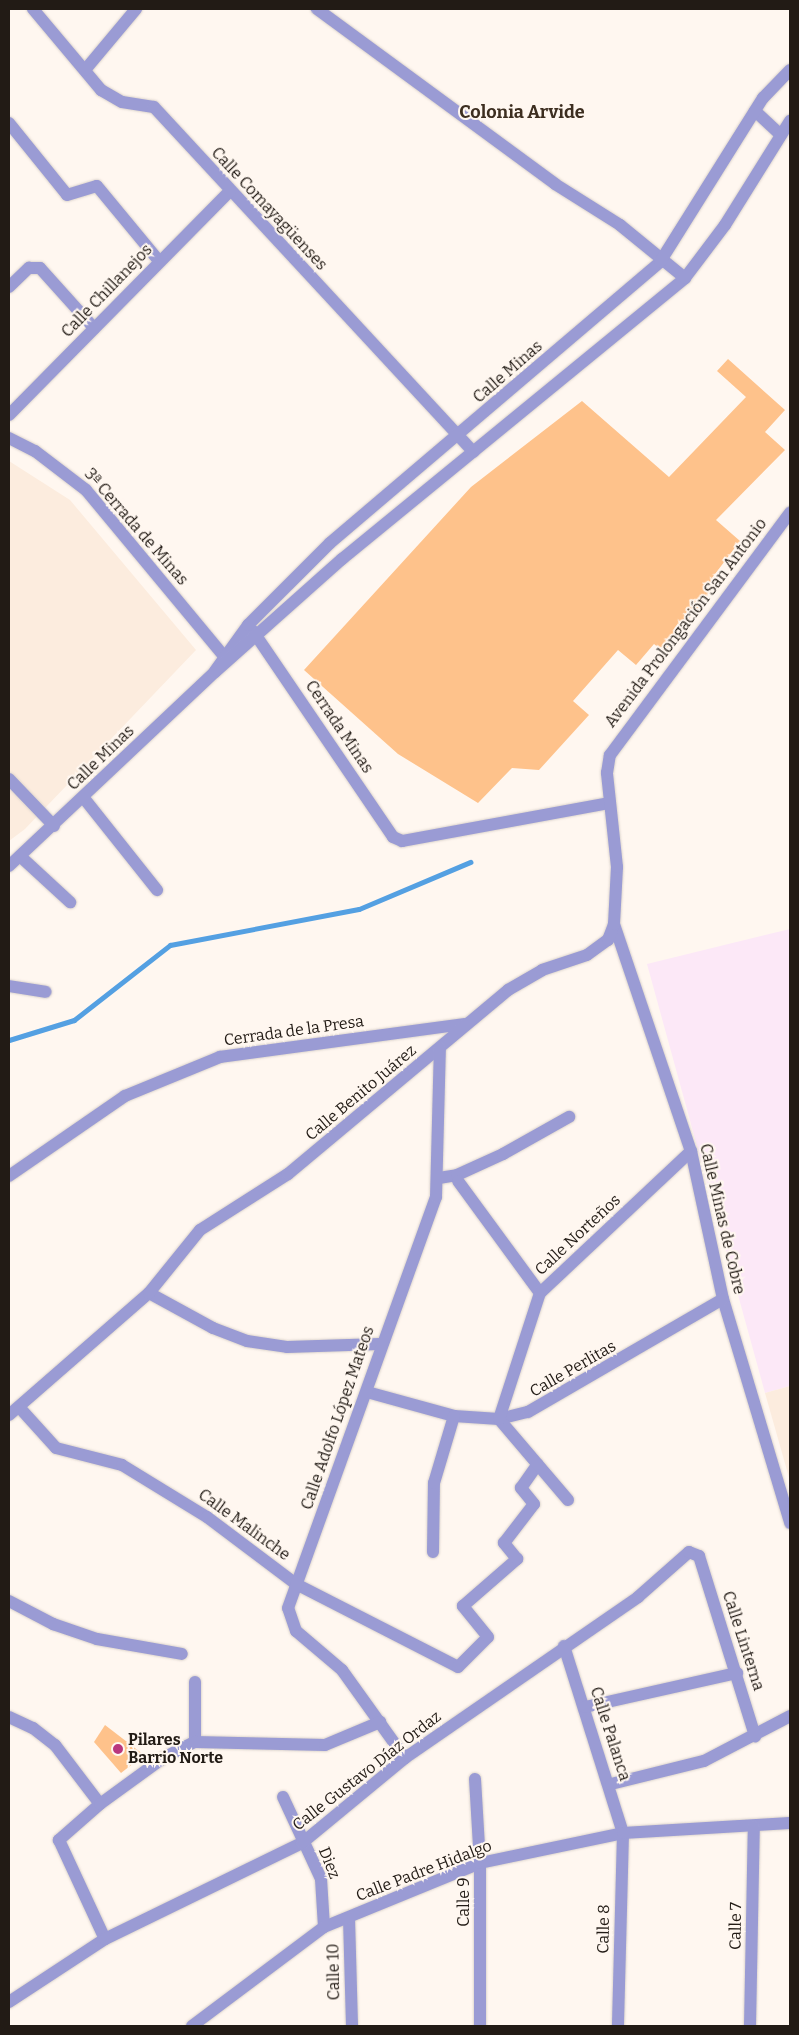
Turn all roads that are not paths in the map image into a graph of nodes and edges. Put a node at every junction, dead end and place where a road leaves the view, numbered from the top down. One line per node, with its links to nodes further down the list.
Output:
1 (33, 9): 4 (street, Calle Comayagüenses)
2 (136, 9): 4 (street)
3 (317, 9): 12 (street)
4 (84, 70): 10 (street, Calle Comayagüenses)
5 (790, 70): 6 (street, Calle Minas)
6 (755, 111): 9 (street); 12 (street, Calle Minas)
7 (790, 120): 9 (street, Calle Minas)
8 (9, 123): 11 (street)
9 (781, 135): 13 (street, Calle Minas)
10 (230, 191): 11 (street, Calle Chillanejos); 17 (street, Calle Comayagüenses)
11 (160, 261): 15 (street, Calle Chillanejos)
12 (660, 262): 13 (street); 17 (street, Calle Minas)
13 (685, 278): 19 (street, Calle Minas)
14 (10, 283): 15 (street)
15 (94, 328): 16 (street, Calle Chillanejos)
16 (9, 415)
17 (459, 436): 19 (street, Calle Comayagüenses); 21 (street, Calle Minas)
18 (9, 438): 23 (street, 3ª Cerrada de Minas)
19 (473, 452): 22 (street, Calle Minas)
20 (790, 512): 25 (street, Avenida Prolongación San Antonio)
21 (248, 625): 22 (street, Cerrada Minas); 23 (street, Calle Minas)
22 (256, 636): 24 (street, Calle Minas); 28 (street, Cerrada Minas)
23 (223, 654): 24 (street, Calle Minas)
24 (215, 672): 27 (street, Calle Minas)
25 (610, 754): 28 (street, Calle Benito Juárez)
26 (9, 779): 29 (street)
27 (83, 797): 29 (street, Calle Minas); 32 (street)
28 (610, 803): 34 (street, Calle Benito Juárez)
29 (54, 826): 30 (street, Calle Minas)
30 (21, 857): 31 (street, Calle Minas); 33 (street)
31 (9, 866)
32 (156, 890)
33 (70, 902)
34 (614, 924): 37 (street, Calle Benito Juárez); 40 (street, Calle Minas de Cobre)
35 (9, 986): 36 (street)
36 (46, 992)
37 (465, 1024): 38 (street, Calle Benito Juárez); 41 (street, Cerrada de la Presa)
38 (440, 1048): 42 (street, Calle Adolfo López Mateos); 44 (street, Calle Benito Juárez)
39 (569, 1117): 42 (street)
40 (690, 1151): 45 (street, Calle Norteños); 46 (street, Calle Minas de Cobre)
41 (9, 1176)
42 (439, 1178): 47 (street, Calle Adolfo López Mateos)
43 (458, 1181): 45 (street)
44 (149, 1293): 47 (street); 49 (street, Calle Benito Juárez)
45 (540, 1293): 51 (street, Calle Norteños)
46 (723, 1298): 51 (street, Calle Perlitas); 54 (street, Calle Minas de Cobre)
47 (380, 1344): 48 (street, Calle Adolfo López Mateos)
48 (367, 1392): 50 (street, Calle Perlitas); 57 (street, Calle Adolfo López Mateos)
49 (14, 1411): 57 (street, Calle Malinche)
50 (454, 1416): 51 (street, Calle Perlitas); 55 (street)
51 (498, 1419): 52 (street)
52 (538, 1464): 53 (street); 57 (street, Calle Malinche)
53 (568, 1500)
54 (790, 1523)
55 (433, 1552)
56 (699, 1556): 59 (street, Calle Gustavo Díaz Ordaz); 61 (street, Calle Linterna)
57 (296, 1584): 66 (street, Calle Adolfo López Mateos)
58 (9, 1601): 60 (street)
59 (564, 1646): 63 (street, Calle Palanca); 69 (street, Calle Gustavo Díaz Ordaz)
60 (182, 1654)
61 (737, 1673): 63 (street); 67 (street, Calle Linterna)
62 (195, 1682): 68 (street)
63 (585, 1707): 71 (street, Calle Palanca)
64 (790, 1716): 67 (street)
65 (9, 1718): 73 (street)
66 (380, 1722): 68 (street); 69 (street, Calle Adolfo López Mateos)
67 (756, 1736): 71 (street)
68 (195, 1742): 73 (street)
69 (405, 1758): 77 (street, Calle Gustavo Díaz Ordaz)
70 (475, 1779): 78 (street, Calle 9)
71 (611, 1784): 76 (street, Calle Palanca)
72 (283, 1797): 77 (street, Diez)
73 (100, 1804): 81 (street)
74 (790, 1823): 75 (street, Calle Padre Hidalgo)
75 (754, 1826): 76 (street, Calle Padre Hidalgo); 87 (street, Calle 7)
76 (623, 1833): 78 (street, Calle Padre Hidalgo); 86 (street, Calle 8)
77 (302, 1843): 80 (street, Diez); 81 (street, Calle Gustavo Díaz Ordaz)
78 (480, 1863): 79 (street, Calle Padre Hidalgo); 85 (street, Calle 9)
79 (349, 1918): 80 (street, Calle Padre Hidalgo); 84 (street, Calle 10)
80 (324, 1926): 83 (street, Calle Padre Hidalgo)
81 (106, 1939): 82 (street, Calle Gustavo Díaz Ordaz)
82 (9, 2002)
83 (194, 2025)
84 (352, 2026)
85 (480, 2026)
86 (618, 2026)
87 (750, 2026)

